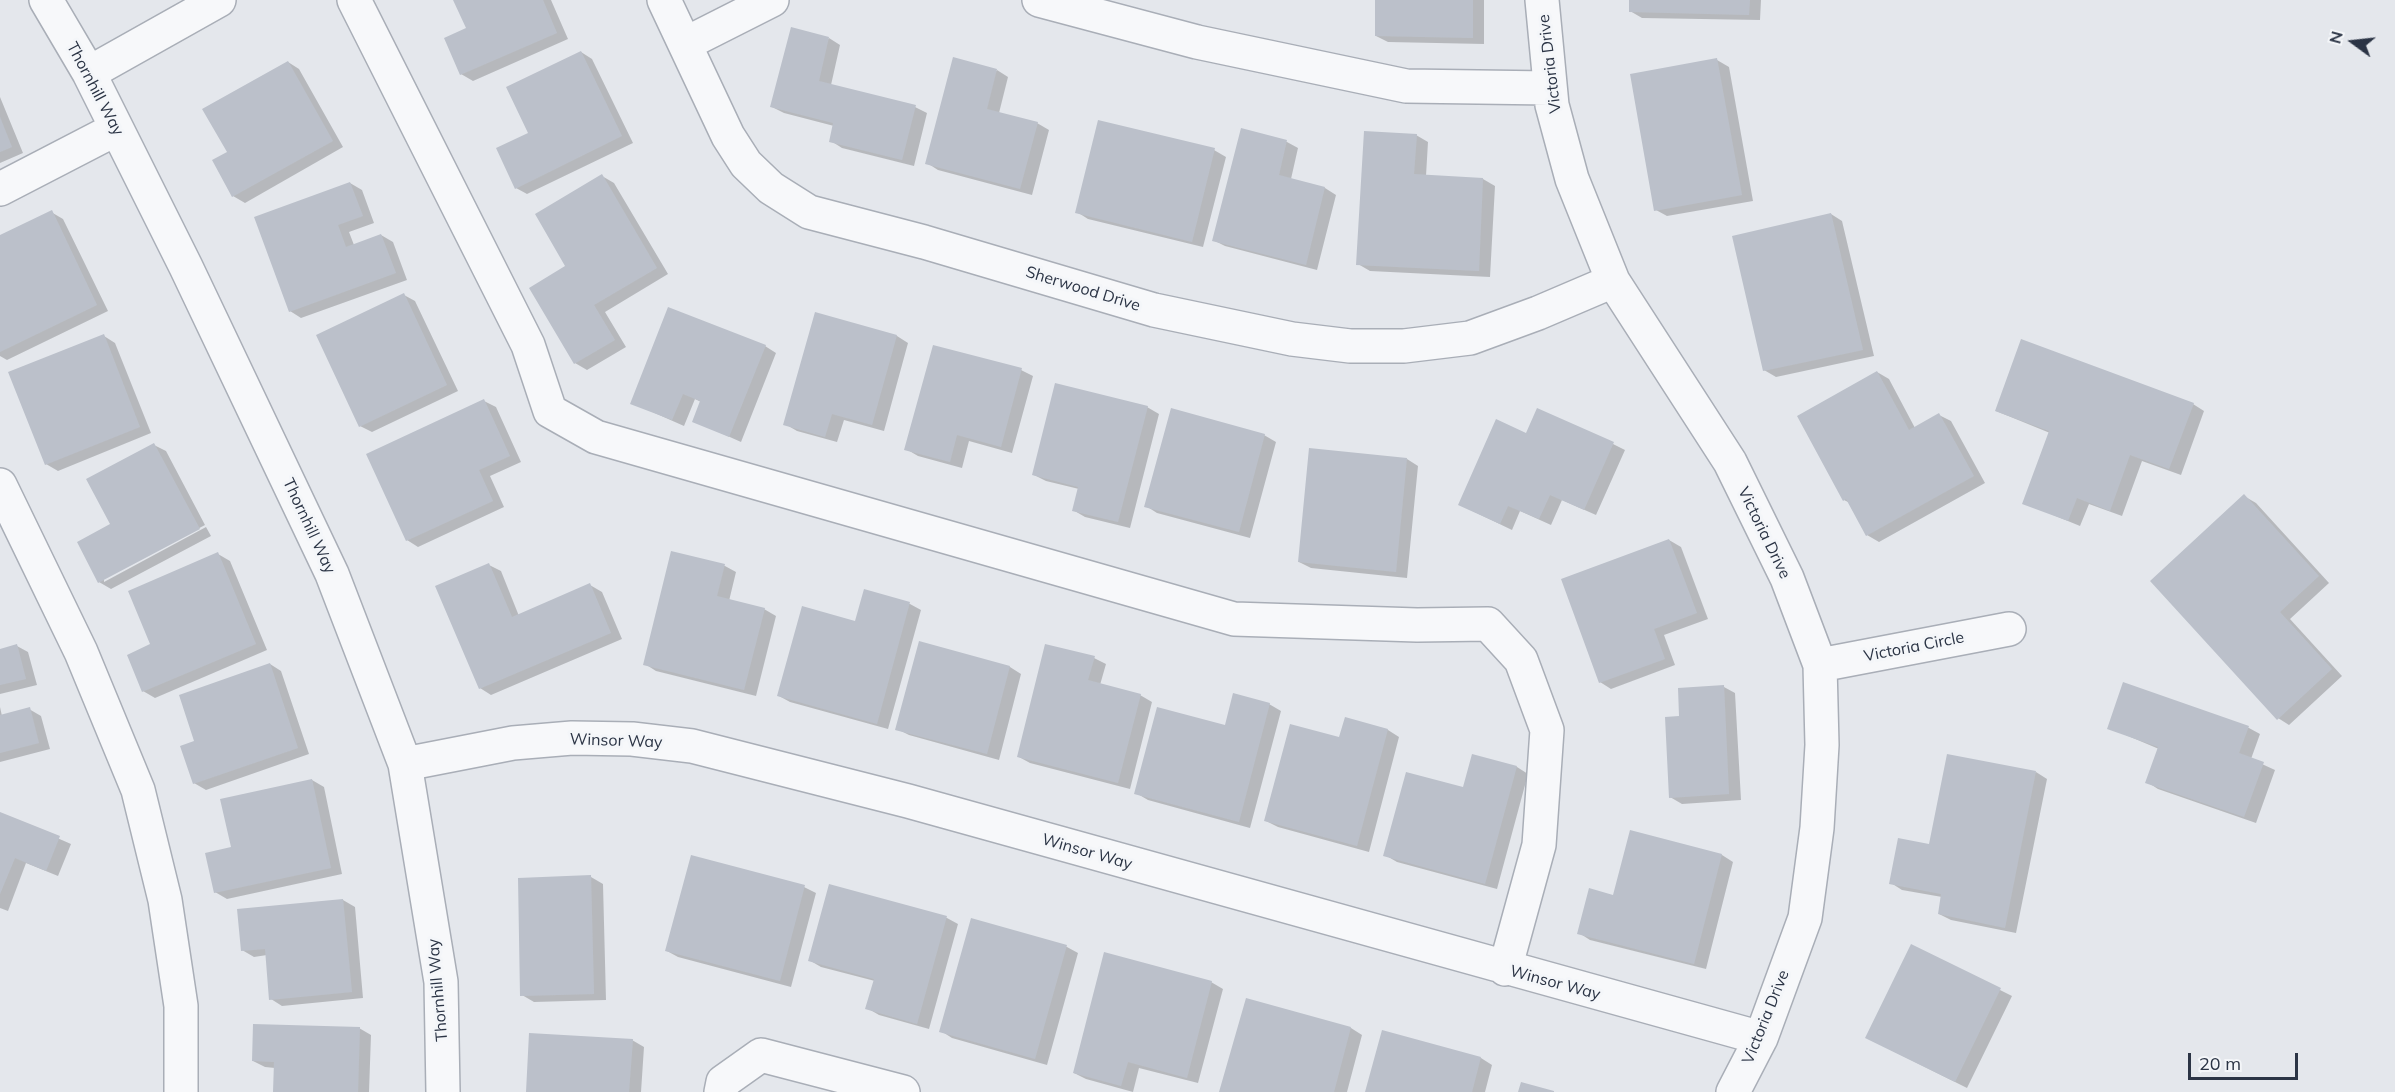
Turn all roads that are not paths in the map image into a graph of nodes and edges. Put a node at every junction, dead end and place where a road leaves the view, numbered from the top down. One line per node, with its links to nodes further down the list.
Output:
1 (46, 0): 9 (street, Thornhill Way)
2 (219, 0): 9 (street)
3 (354, 0): 18 (street)
4 (664, 0): 8 (street, Sherwood Drive)
5 (772, 0): 8 (street)
6 (1039, 0): 10 (street)
7 (1542, 0): 10 (street, Victoria Drive)
8 (685, 44): 13 (street, Sherwood Drive)
9 (89, 73): 11 (street, Thornhill Way)
10 (1550, 88): 13 (street, Victoria Drive)
11 (116, 129): 12 (street); 17 (street, Thornhill Way)
12 (0, 189)
13 (1613, 281): 16 (street, Victoria Drive)
14 (0, 485): 20 (street)
15 (2009, 629): 16 (street, Victoria Circle)
16 (1820, 665): 19 (street, Victoria Drive)
17 (405, 764): 18 (street, Winsor Way); 21 (street, Thornhill Way)
18 (1505, 969): 19 (street, Winsor Way)
19 (1761, 1038): 24 (street, Victoria Drive)
20 (181, 1092)
21 (443, 1092)
22 (721, 1092): 23 (street)
23 (903, 1092)
24 (1733, 1092)

